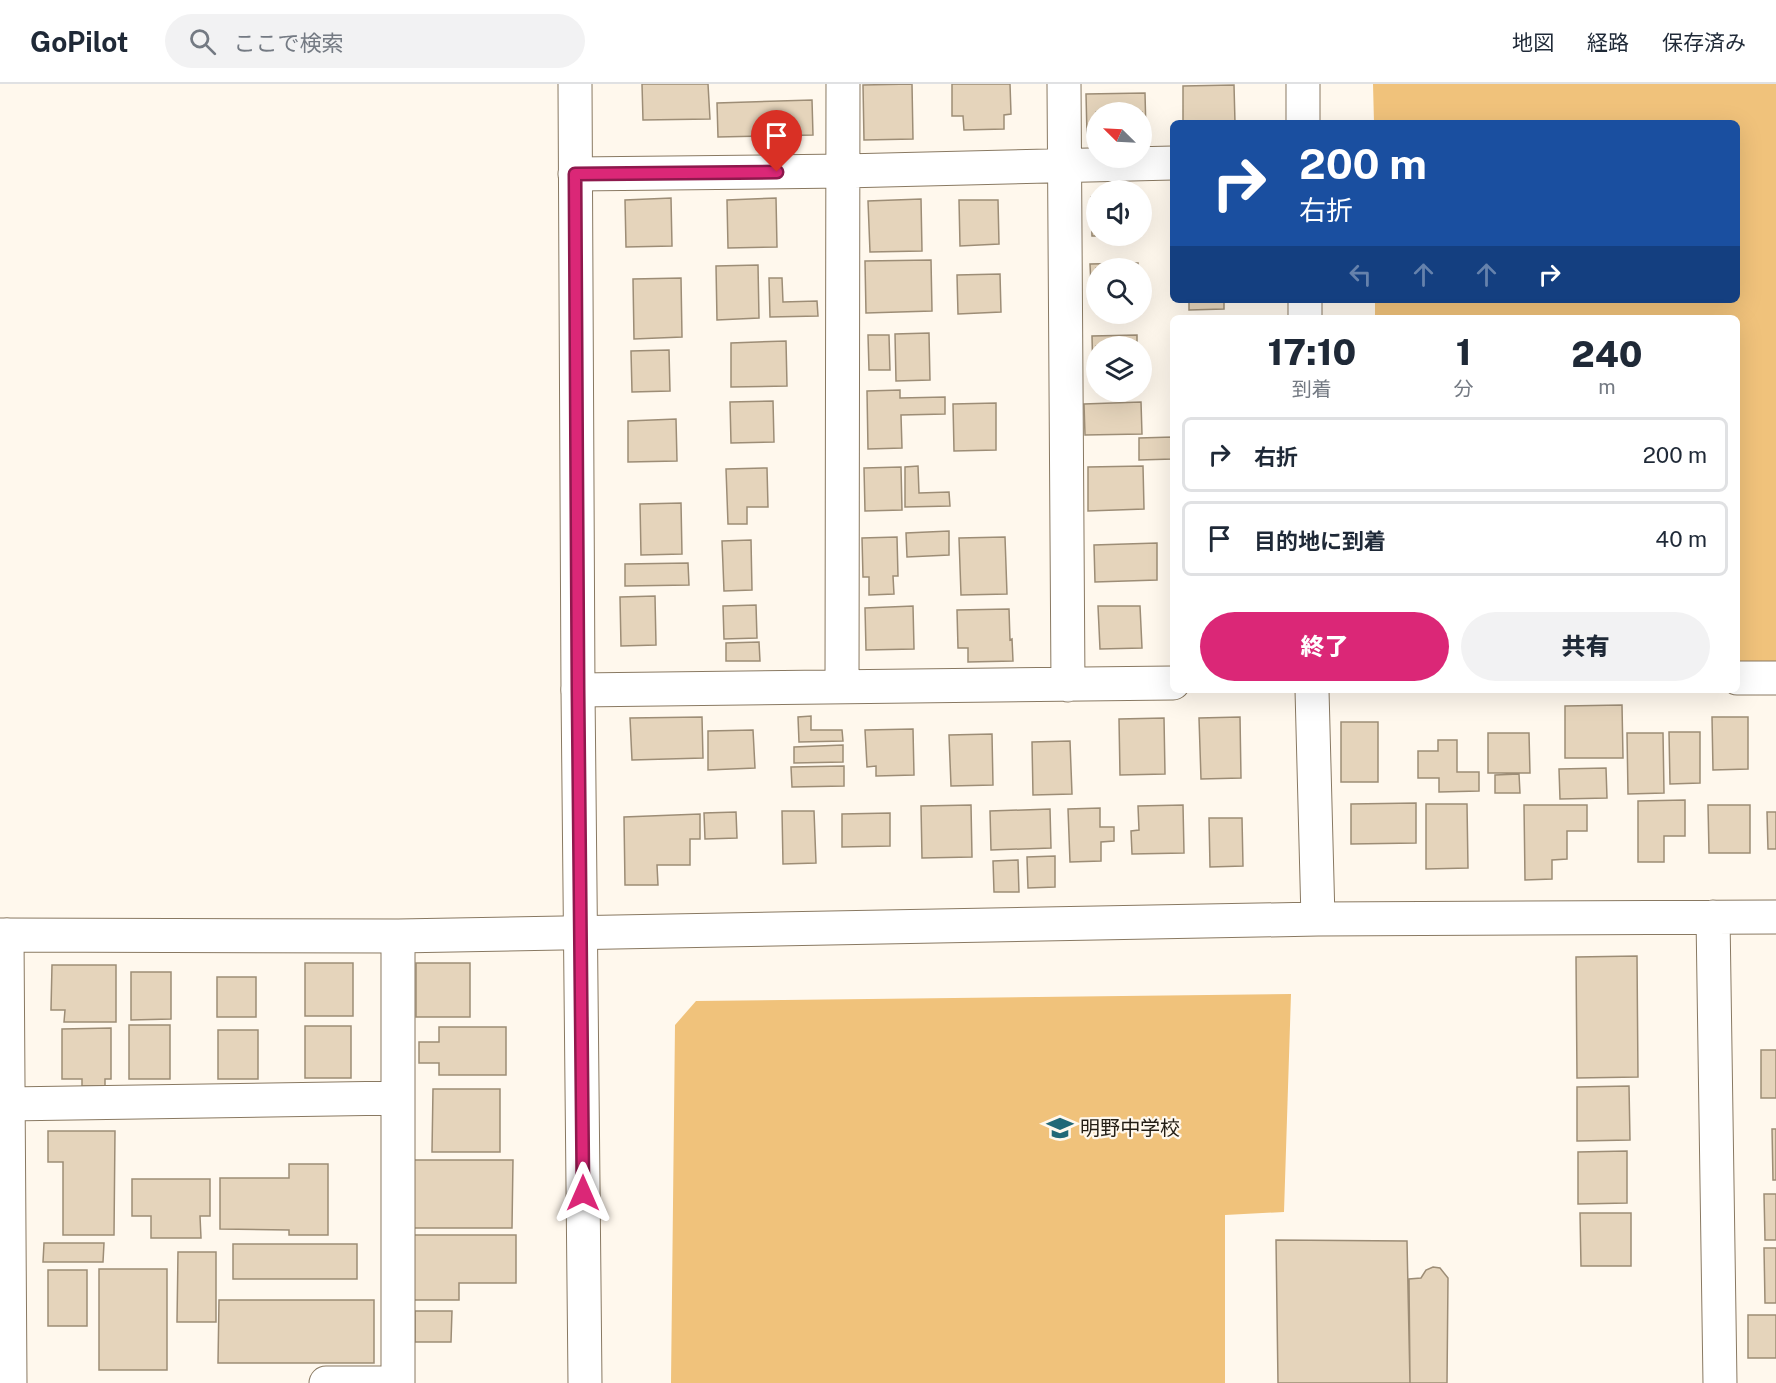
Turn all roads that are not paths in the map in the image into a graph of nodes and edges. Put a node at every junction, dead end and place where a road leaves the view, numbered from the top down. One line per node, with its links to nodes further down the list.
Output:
1 (575, 84): 9 (street)
2 (843, 84): 8 (street)
3 (1064, 84): 7 (street)
4 (1303, 84): 5 (street)
5 (1303, 120)
6 (1170, 163): 7 (street)
7 (1065, 166): 8 (street); 13 (street)
8 (844, 171): 9 (street); 14 (street)
9 (575, 174): 15 (street)
10 (1740, 678): 11 (street)
11 (1776, 678)
12 (1170, 683): 13 (street)
13 (1068, 685): 14 (street)
14 (842, 686): 15 (street)
15 (578, 690): 20 (street)
16 (1312, 693): 19 (street)
17 (1713, 917): 18 (street); 19 (street); 29 (street)
18 (1776, 917)
19 (1318, 919): 20 (street)
20 (581, 933): 22 (street); 28 (street)
21 (3, 935): 22 (street); 24 (street)
22 (398, 936): 23 (street)
23 (398, 1098): 24 (street); 27 (street)
24 (5, 1117): 25 (street)
25 (10, 1383)
26 (326, 1383): 27 (street)
27 (398, 1383)
28 (585, 1383)
29 (1720, 1383)

